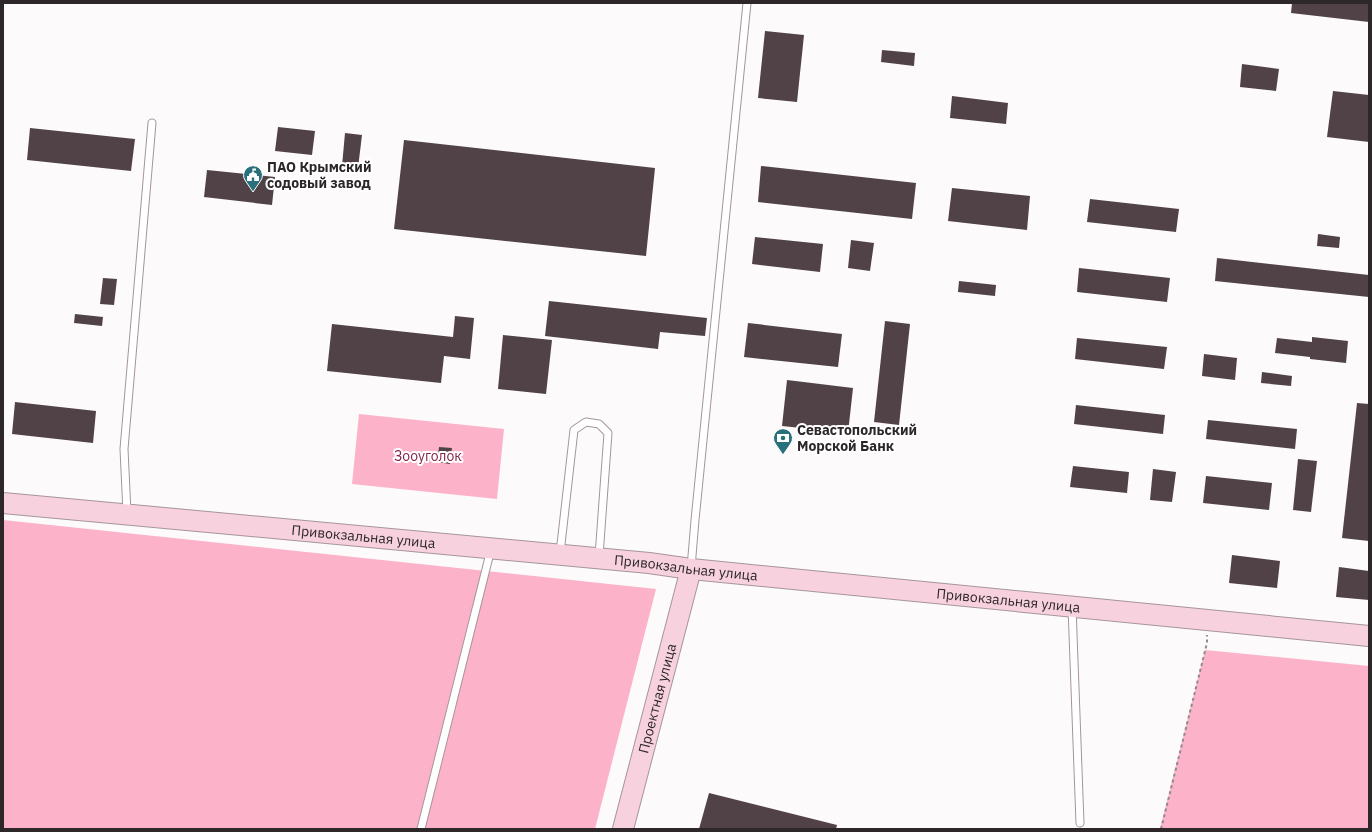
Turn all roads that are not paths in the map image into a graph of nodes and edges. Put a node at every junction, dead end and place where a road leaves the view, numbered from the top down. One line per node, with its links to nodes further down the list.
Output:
1 (747, 3): 8 (lane)
2 (152, 123): 4 (lane)
3 (3, 503): 4 (main road, Привокзальная улица)
4 (127, 515): 5 (main road, Привокзальная улица)
5 (491, 549): 6 (main road, Привокзальная улица); 12 (lane)
6 (560, 555): 7 (main road, Привокзальная улица); 7 (lane)
7 (599, 559): 8 (main road, Привокзальная улица)
8 (691, 569): 9 (main road, Привокзальная улица); 13 (main road, Проектная улица)
9 (1072, 606): 10 (main road, Привокзальная улица); 11 (lane)
10 (1369, 636)
11 (1080, 823)
12 (421, 829)
13 (623, 829)

